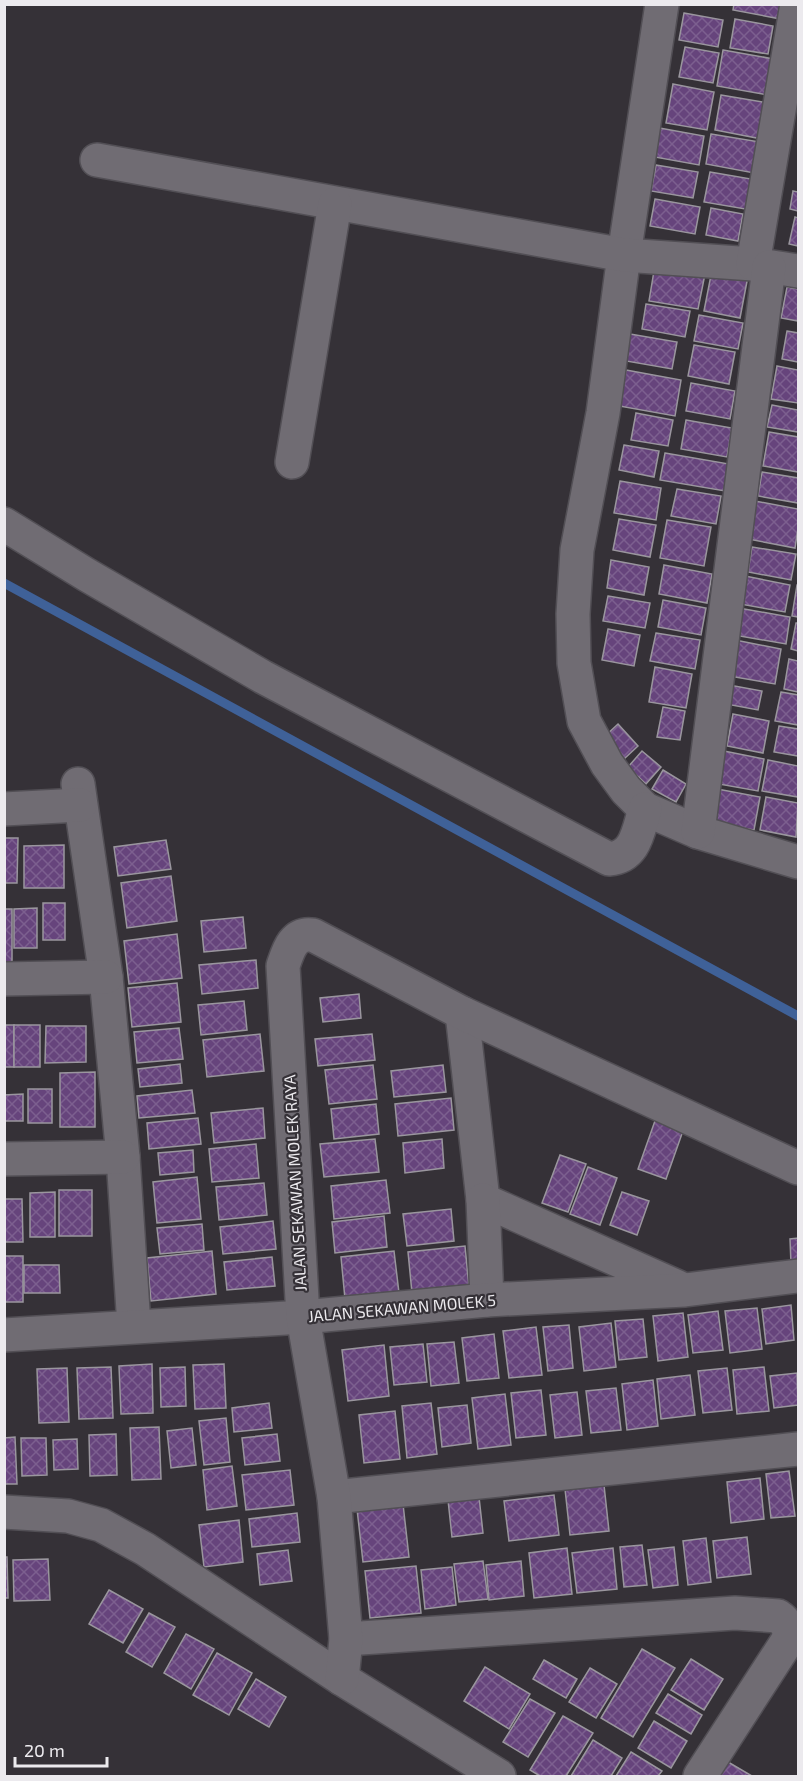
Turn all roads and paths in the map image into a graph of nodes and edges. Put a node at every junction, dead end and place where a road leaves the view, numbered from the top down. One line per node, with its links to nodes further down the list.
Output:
1 (662, 4): 5 (street)
2 (797, 4): 6 (street)
3 (97, 160): 4 (street)
4 (335, 204): 5 (street); 7 (street)
5 (624, 255): 6 (street); 10 (street)
6 (773, 267): 11 (street)
7 (292, 462)
8 (4, 524): 10 (street)
9 (4, 809): 13 (street)
10 (645, 809): 11 (street)
11 (698, 832): 12 (street)
12 (798, 862)
13 (106, 977): 14 (street); 16 (street)
14 (4, 979)
15 (462, 1013): 18 (street); 19 (street); 23 (street, JALAN SEKAWAN MOLEK RAYA)
16 (123, 1157): 17 (street); 24 (street)
17 (4, 1159)
18 (798, 1168)
19 (483, 1200): 21 (street); 22 (street)
20 (798, 1276): 21 (street, JALAN SEKAWAN MOLEK 5)
21 (685, 1290): 22 (street, JALAN SEKAWAN MOLEK 5)
22 (487, 1300): 23 (street, JALAN SEKAWAN MOLEK 5)
23 (303, 1317): 24 (street, JALAN SEKAWAN MOLEK 5); 27 (street, JALAN SEKAWAN MOLEK RAYA)
24 (134, 1326): 25 (street, JALAN SEKAWAN MOLEK 5)
25 (4, 1335)
26 (798, 1449): 27 (street)
27 (334, 1497): 29 (street, JALAN SEKAWAN MOLEK RAYA)
28 (4, 1512): 30 (street)
29 (346, 1639): 30 (street, JALAN SEKAWAN MOLEK RAYA); 32 (street)
30 (342, 1679): 31 (street)
31 (499, 1776)
32 (700, 1776)

